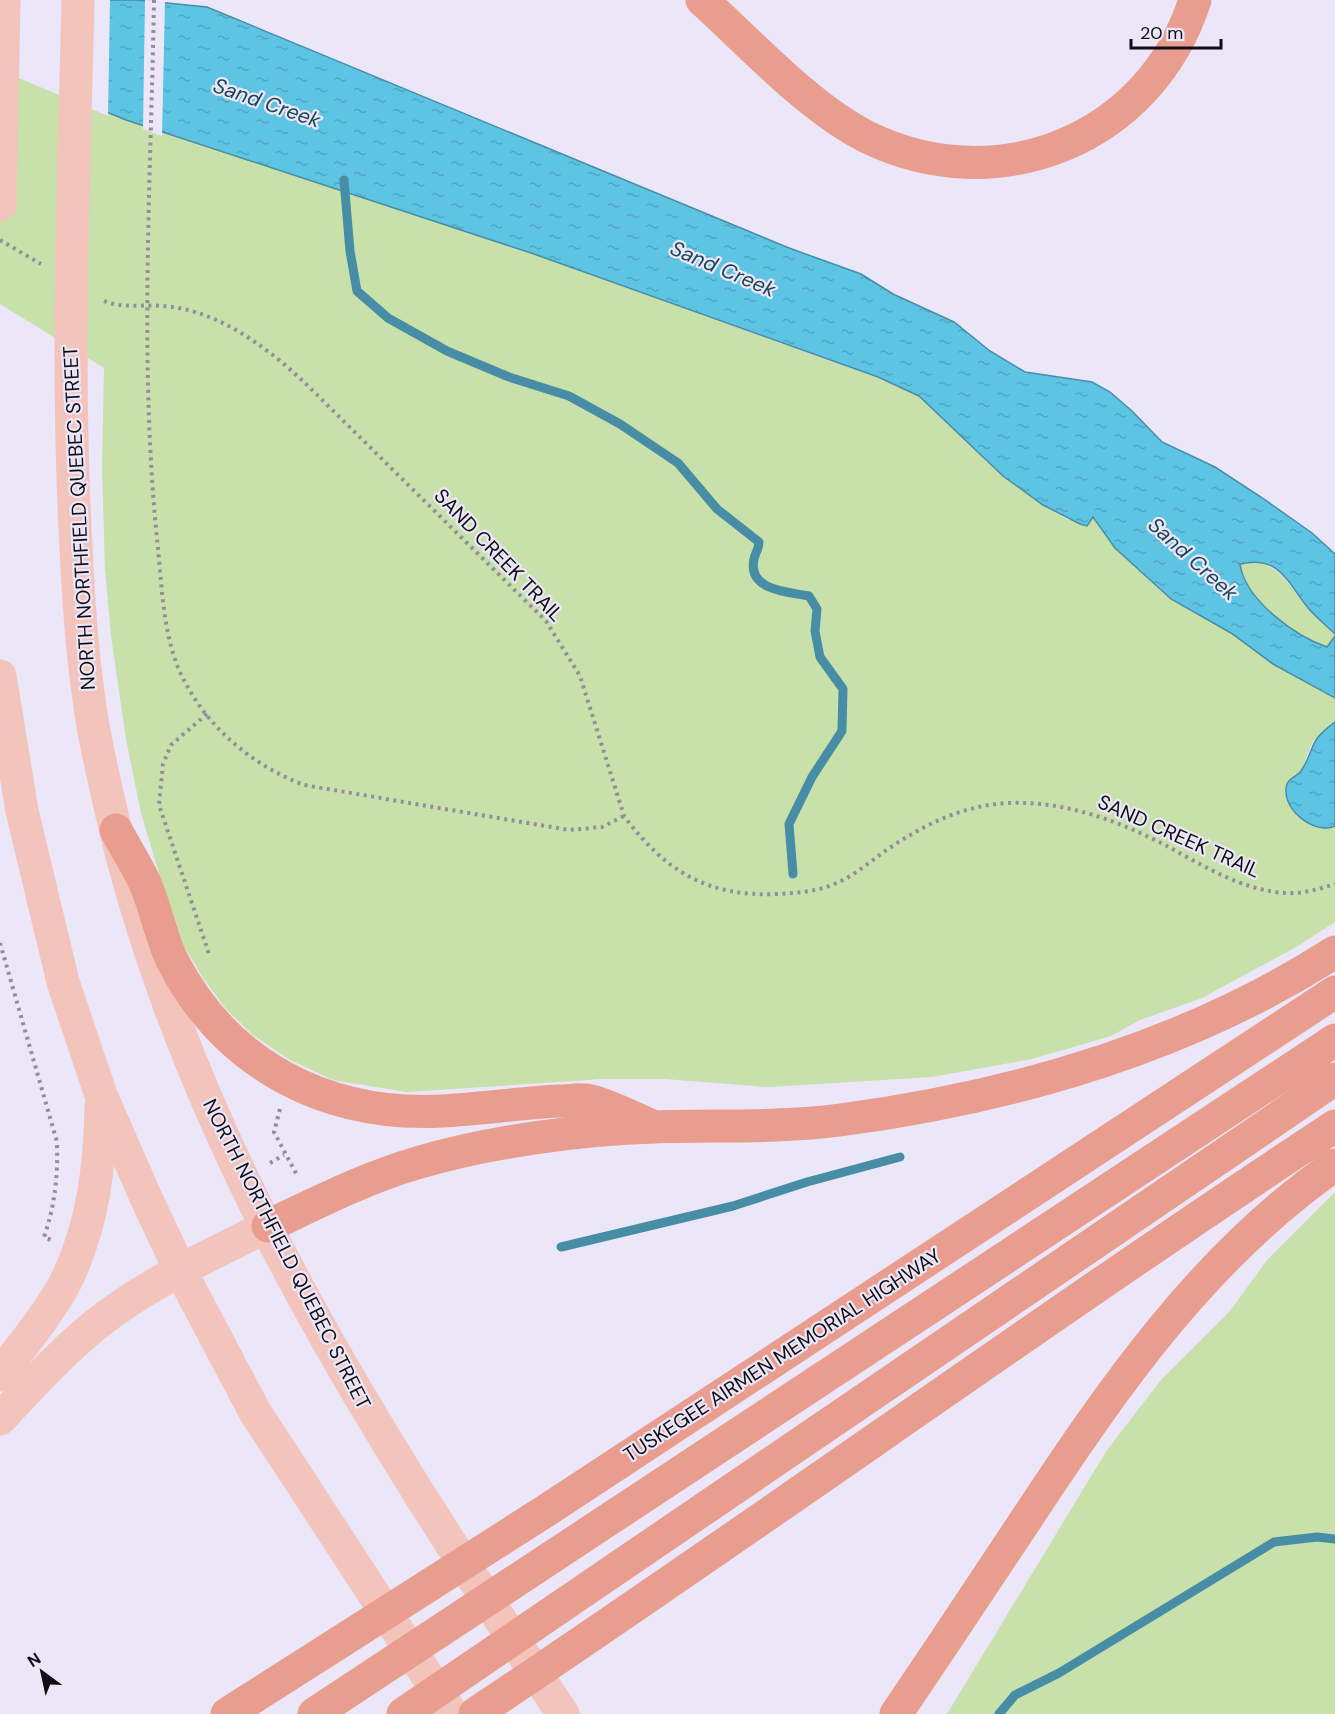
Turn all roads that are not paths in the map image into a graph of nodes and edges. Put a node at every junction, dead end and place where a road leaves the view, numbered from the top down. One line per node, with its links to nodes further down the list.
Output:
1 (4, 0): 5 (main road)
2 (78, 0): 7 (main road, NORTH NORTHFIELD QUEBEC STREET)
3 (702, 0): 4 (highway)
4 (1195, 0)
5 (0, 205)
6 (0, 676): 12 (main road)
7 (116, 830): 14 (highway); 16 (main road, NORTH NORTHFIELD QUEBEC STREET)
8 (1327, 957): 14 (highway)
9 (1335, 992): 21 (highway, TUSKEGEE AIRMEN MEMORIAL HIGHWAY)
10 (1335, 1040): 20 (highway)
11 (1335, 1079): 22 (highway)
12 (101, 1095): 17 (main road); 18 (main road)
13 (1335, 1126): 24 (highway)
14 (654, 1127): 16 (highway)
15 (1335, 1165): 26 (highway)
16 (268, 1226): 17 (main road); 25 (main road, NORTH NORTHFIELD QUEBEC STREET)
17 (180, 1270): 19 (main road); 23 (main road)
18 (0, 1375)
19 (0, 1419)
20 (324, 1708)
21 (227, 1714)
22 (403, 1714)
23 (452, 1714)
24 (475, 1714)
25 (562, 1714)
26 (896, 1714)

